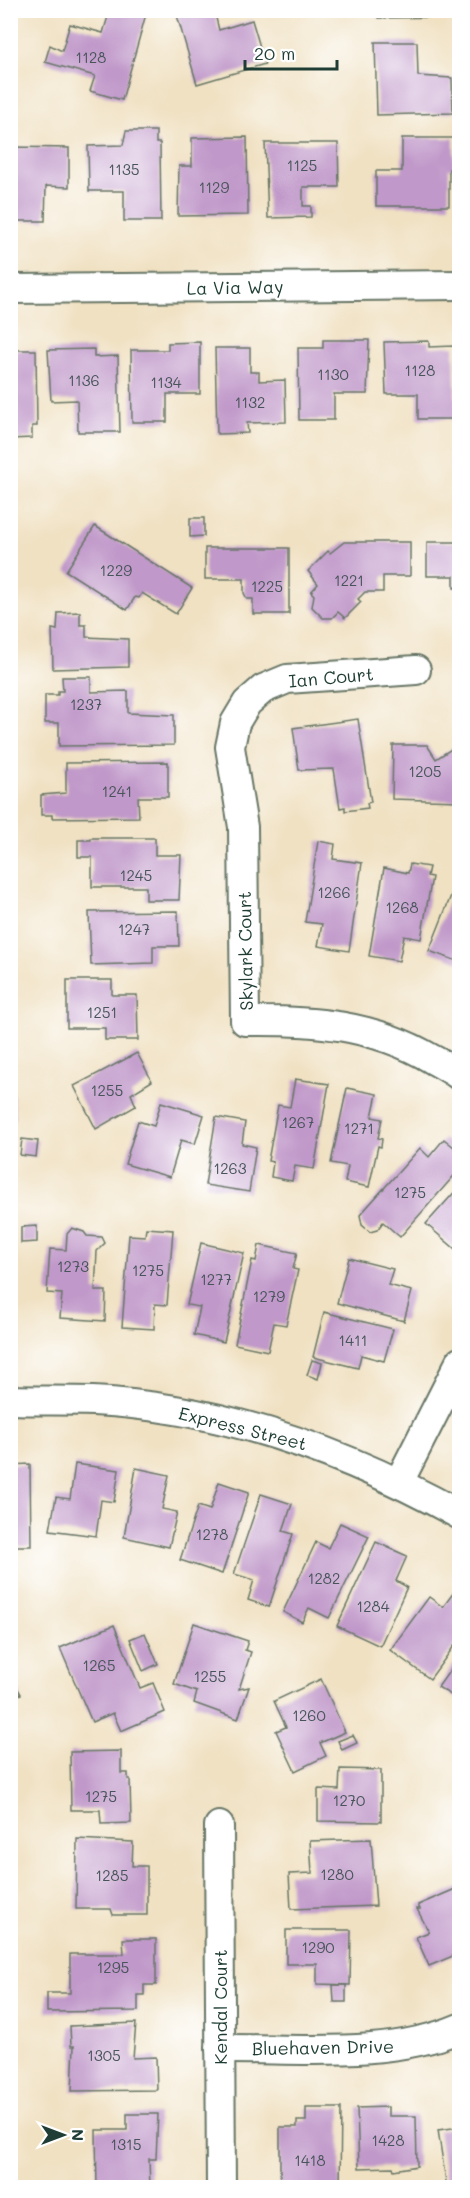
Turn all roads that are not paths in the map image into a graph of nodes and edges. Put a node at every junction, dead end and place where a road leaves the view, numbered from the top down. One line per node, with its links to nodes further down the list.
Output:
1 (459, 285): 2 (street, La Via Way)
2 (10, 289)
3 (416, 670): 4 (street, Ian Court)
4 (243, 836): 5 (street, Skylark Court)
5 (459, 1076)
6 (459, 1362): 8 (street)
7 (10, 1400): 8 (street, Express Street)
8 (399, 1482): 9 (street, Express Street)
9 (459, 1515)
10 (219, 1826): 12 (street, Kendal Court)
11 (459, 2028): 12 (street, Bluehaven Drive)
12 (220, 2049): 13 (street, Kendal Court)
13 (221, 2187)

